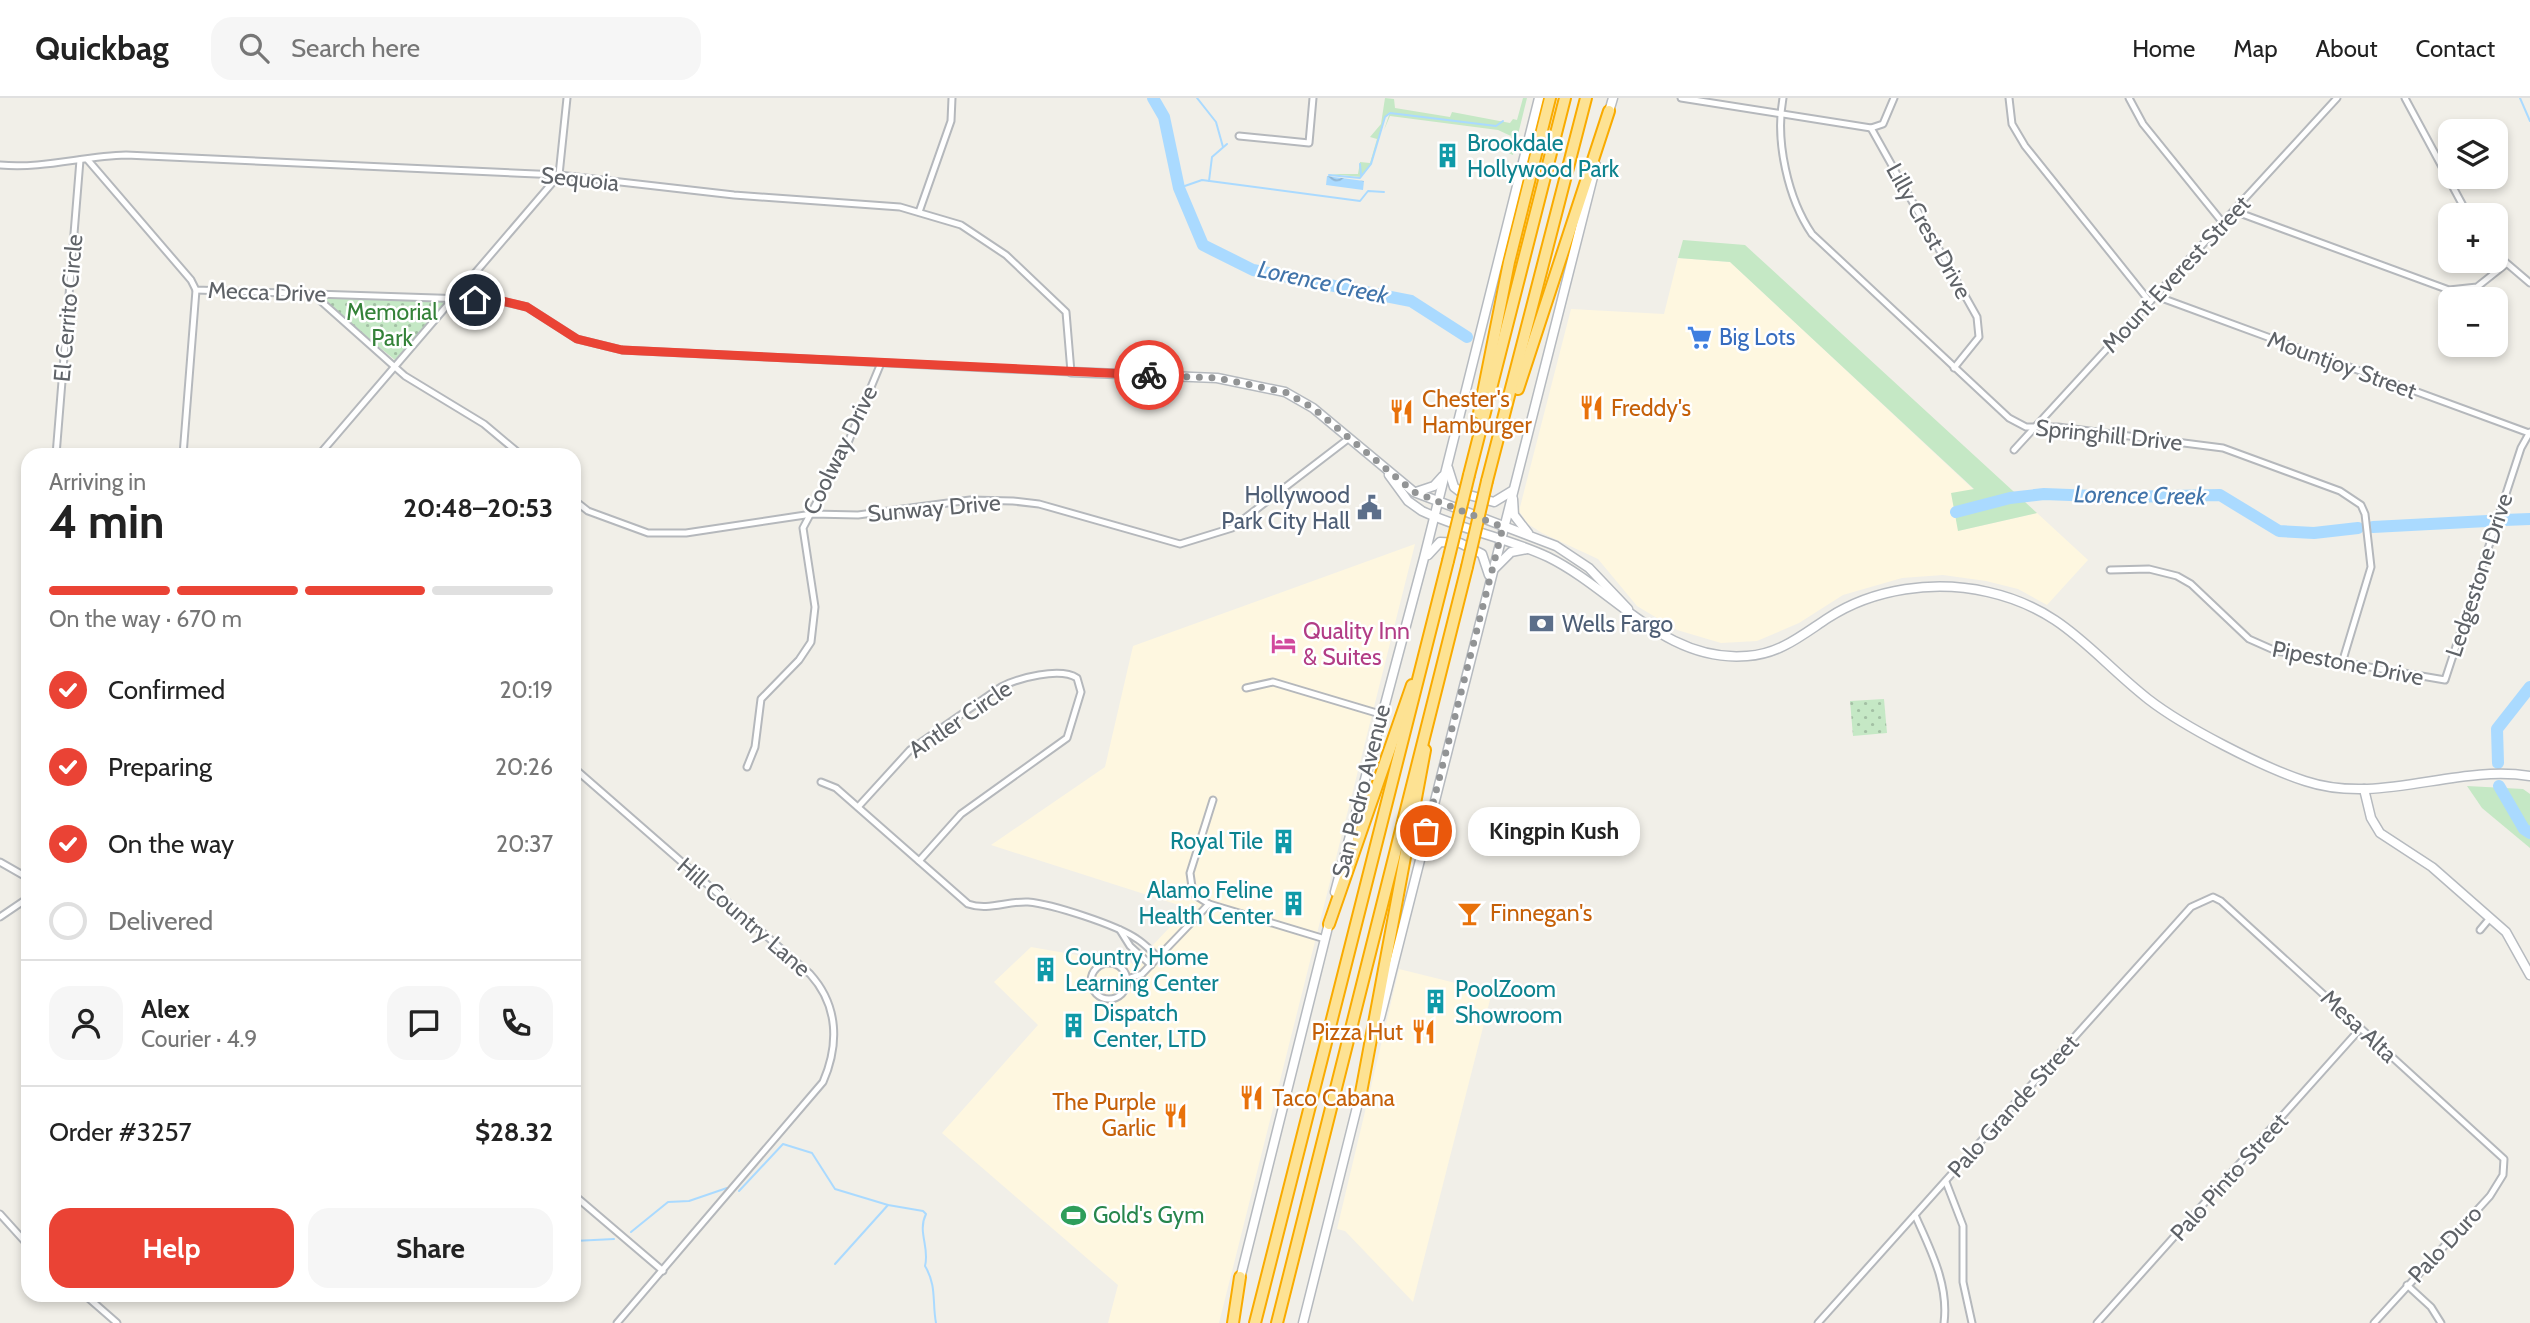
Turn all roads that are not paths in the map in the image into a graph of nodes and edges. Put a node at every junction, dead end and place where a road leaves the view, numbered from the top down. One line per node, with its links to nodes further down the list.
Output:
1 (567, 98): 22 (street)
2 (952, 98): 25 (street)
3 (1313, 98): 19 (street)
4 (1539, 98): 48 (main road, San Pedro Avenue)
5 (1550, 98): 47 (highway)
6 (1565, 98): 47 (highway)
7 (1586, 98): 51 (highway)
8 (1613, 98): 16 (main road)
9 (1681, 98): 17 (street)
10 (1783, 98): 17 (street, Springhill Drive)
11 (1894, 98): 18 (street)
12 (2009, 98): 34 (street)
13 (2129, 98): 26 (street)
14 (2337, 98): 24 (street, Mount Everest Street)
15 (2405, 98): 23 (street)
16 (1609, 111): 51 (highway); 52 (main road)
17 (1781, 115): 18 (street); 37 (street, Springhill Drive)
18 (1871, 128): 37 (street, Lilly Crest Drive)
19 (1239, 136)
20 (84, 159): 21 (street, Sequoia); 22 (street, Sequoia); 30 (street, Mecca Drive); 42 (street, El Cerrito Circle)
21 (0, 165)
22 (559, 175): 25 (street, Sequoia); 33 (street)
23 (2462, 203)
24 (2234, 211): 26 (street, Mount Everest Street); 28 (street)
25 (919, 212): 38 (street, Sequoia)
26 (2223, 223): 32 (street, Mount Everest Street)
27 (2508, 266): 29 (street)
28 (2495, 273)
29 (2530, 283)
30 (196, 290): 31 (street, Mecca Drive); 43 (street)
31 (313, 294): 33 (street, Mecca Drive); 36 (street)
32 (2156, 296): 34 (street, Mount Everest Street); 40 (street, Mountjoy Street)
33 (456, 300): 35 (street, Mecca Drive); 36 (street)
34 (2150, 302): 39 (street, Mount Everest Street)
35 (881, 363): 38 (street, Mecca Drive); 56 (street, Coolway Drive)
36 (396, 367): 44 (street); 45 (street)
37 (1954, 368): 39 (street, Springhill Drive)
38 (1071, 372): 41 (main road, Mecca Drive)
39 (2034, 428): 46 (street, Mount Everest Street); 67 (street, Springhill Drive)
40 (2529, 433): 68 (street, Ledgestone Drive)
41 (1348, 439): 49 (main road, Mecca Drive); 56 (street, Sunway Drive)
42 (57, 448)
43 (184, 448)
44 (325, 448)
45 (513, 448)
46 (2014, 450)
47 (1474, 457): 66 (highway, bridge)
48 (1448, 462): 50 (main road, San Pedro Avenue); 52 (main road)
49 (1389, 474): 53 (main road, Mecca Drive); 57 (main road, Mecca Drive)
50 (1445, 474): 53 (main road); 54 (main road, San Pedro Avenue)
51 (1487, 481): 70 (highway, bridge)
52 (1514, 489): 58 (main road); 59 (main road)
53 (1414, 492): 54 (main road, Mecca Drive)
54 (1438, 504): 57 (main road, San Pedro Avenue); 58 (main road, Mecca Drive)
55 (581, 506): 56 (street, Sunway Drive)
56 (812, 513): 72 (street, Coolway Drive)
57 (1434, 517): 60 (main road, Mecca Drive); 62 (main road, San Pedro Avenue)
58 (1503, 527): 59 (main road, Mecca Drive); 60 (main road)
59 (1532, 537): 65 (main road, Mecca Drive)
60 (1500, 539): 61 (main road, Mecca Drive); 64 (main road)
61 (1529, 549): 64 (main road); 65 (main road, Mecca Drive)
62 (1422, 565): 64 (main road); 71 (main road, San Pedro Avenue)
63 (2110, 570): 67 (street, Pipestone Drive)
64 (1490, 577): 96 (main road)
65 (1632, 615): 76 (main road, Mecca Drive)
66 (1425, 653): 87 (highway); 110 (highway)
67 (2342, 663): 68 (street, Pipestone Drive)
68 (2445, 680)
69 (1246, 688): 71 (street)
70 (1432, 701): 96 (highway); 111 (highway)
71 (1380, 714): 87 (main road, San Pedro Avenue)
72 (747, 767)
73 (581, 774): 103 (street, Hill Country Lane)
74 (2530, 776): 76 (main road, Mecca Drive)
75 (821, 782): 78 (street)
76 (2364, 789): 86 (main road)
77 (1213, 800): 84 (street)
78 (858, 807): 79 (street); 79 (street, Antler Circle)
79 (919, 861): 88 (street)
80 (0, 862): 81 (street)
81 (21, 874)
82 (2213, 897): 95 (street, Mesa Alta); 98 (street, Palo Grande Street)
83 (21, 903): 85 (street)
84 (1209, 904): 90 (street); 91 (street)
85 (0, 917)
86 (2490, 918): 89 (street); 93 (main road)
87 (1329, 924): 90 (main road, San Pedro Avenue)
88 (1120, 930): 91 (street); 92 (street)
89 (2480, 930)
90 (1325, 939): 104 (main road, San Pedro Avenue)
91 (1158, 957): 92 (street)
92 (1151, 965): 94 (street)
93 (2530, 975)
94 (1127, 979): 94 (street)
95 (2360, 1029): 97 (street, Mesa Alta); 116 (street, Palo Pinto Street)
96 (1360, 1097): 112 (main road)
97 (2504, 1159): 105 (street, Palo Duro)
98 (1945, 1182): 100 (street, Palo Grande Street); 115 (street)
99 (581, 1201): 103 (street)
100 (1914, 1215): 113 (street, Palo Grande Street); 114 (street)
101 (1, 1218): 102 (street)
102 (21, 1238)
103 (663, 1271): 108 (street, Hill Country Lane)
104 (1240, 1277): 109 (highway)
105 (2407, 1285): 117 (street, Palo Duro); 118 (street)
106 (93, 1302): 107 (street)
107 (117, 1323)
108 (617, 1323)
109 (1231, 1323)
110 (1255, 1323)
111 (1277, 1323)
112 (1303, 1323)
113 (1818, 1323)
114 (1944, 1323)
115 (1972, 1323)
116 (2097, 1323)
117 (2374, 1323)
118 (2441, 1323)

